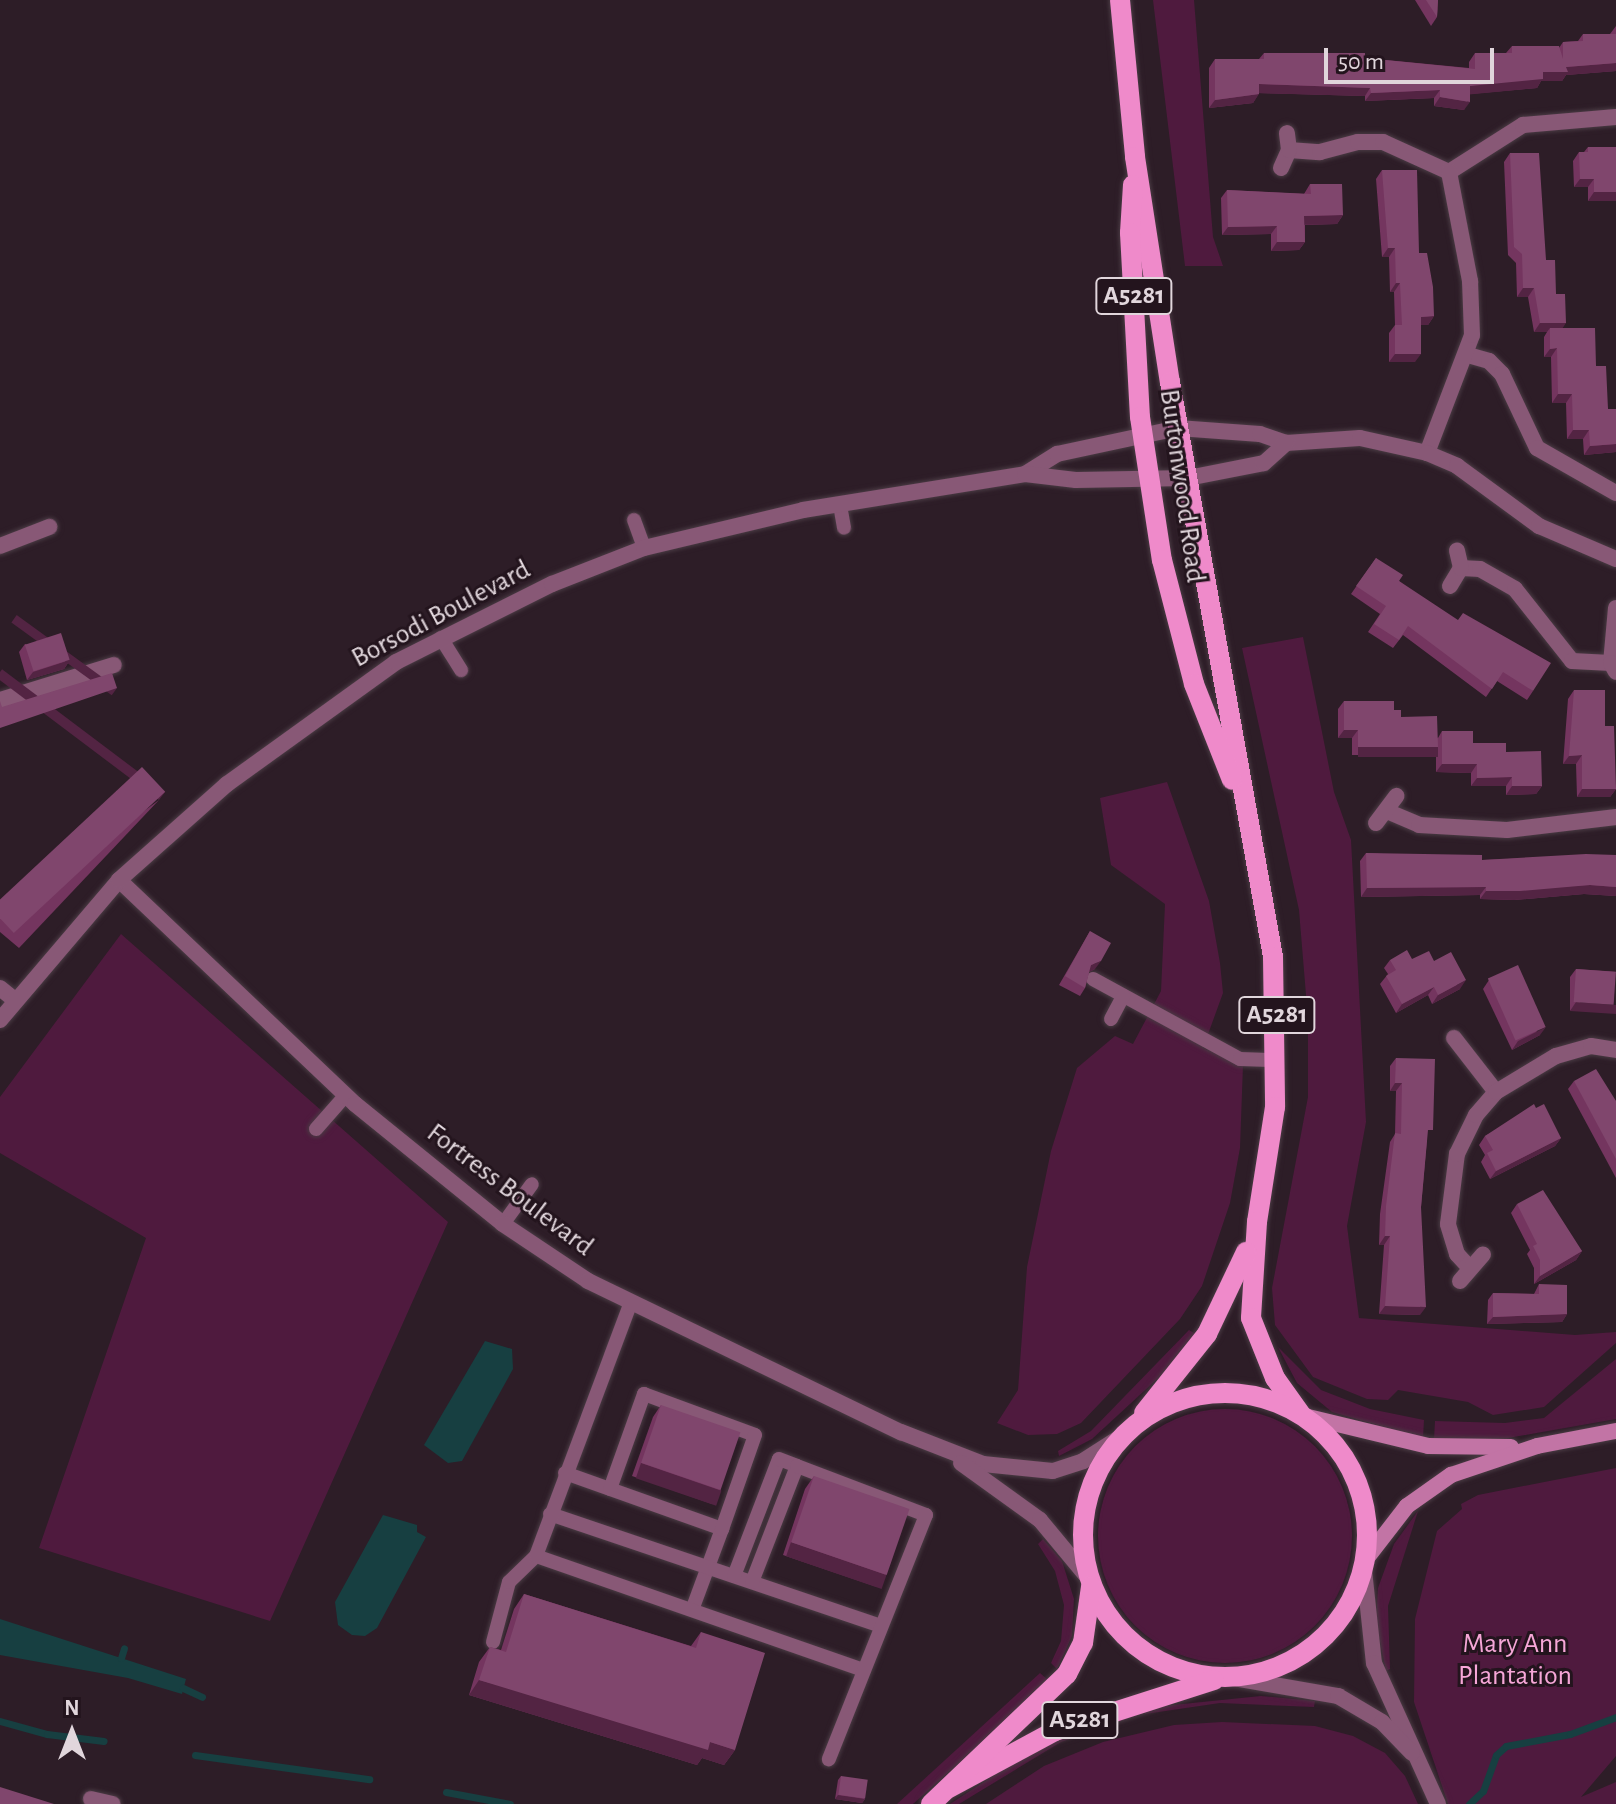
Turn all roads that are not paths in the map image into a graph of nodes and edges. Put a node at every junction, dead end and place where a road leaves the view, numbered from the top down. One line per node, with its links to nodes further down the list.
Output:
1 (1120, 0): 3 (main road, Burtonwood Road / A5281)
2 (1616, 117): 5 (street)
3 (1135, 157): 7 (main road, Burtonwood Road / A5281); 8 (main road, Burtonwood Road / A5281)
4 (1281, 168): 5 (street)
5 (1449, 172): 6 (street)
6 (1468, 355): 10 (street); 14 (street)
7 (1178, 428): 8 (street, Borsodi Boulevard); 9 (street, Borsodi Boulevard); 13 (main road, Burtonwood Road / A5281)
8 (1142, 434): 11 (street, Borsodi Boulevard); 12 (main road, Burtonwood Road / A5281)
9 (1286, 443): 10 (street); 13 (street, Borsodi Boulevard)
10 (1427, 453): 22 (street)
11 (1025, 474): 12 (street, Borsodi Boulevard); 15 (street, Borsodi Boulevard)
12 (1149, 478): 13 (street, Borsodi Boulevard); 32 (main road, Burtonwood Road / A5281)
13 (1188, 478): 32 (main road, Burtonwood Road / A5281)
14 (1616, 493)
15 (840, 505): 18 (lane); 20 (street, Borsodi Boulevard)
16 (634, 520): 20 (lane)
17 (49, 527): 19 (street)
18 (844, 528)
19 (0, 546)
20 (644, 548): 26 (street, Borsodi Boulevard)
21 (1457, 550): 23 (street)
22 (1616, 559)
23 (1461, 568): 24 (street); 28 (street)
24 (1450, 586)
25 (1616, 608): 28 (street)
26 (441, 638): 29 (lane); 34 (street, Borsodi Boulevard)
27 (114, 665): 30 (street)
28 (1614, 668)
29 (461, 670)
30 (0, 700)
31 (1396, 796): 33 (street)
32 (1245, 810): 43 (main road, Burtonwood Road / A5281)
33 (1616, 817)
34 (119, 880): 38 (street, Borsodi Boulevard); 45 (street, Fortress Boulevard)
35 (1093, 979): 37 (lane)
36 (0, 988): 38 (street)
37 (1123, 996): 39 (lane); 43 (lane)
38 (15, 1000): 40 (street, Borsodi Boulevard)
39 (1111, 1019)
40 (0, 1020)
41 (1454, 1038): 44 (street)
42 (1616, 1050): 44 (street)
43 (1277, 1060): 48 (main road, Burtonwood Road / A5281)
44 (1496, 1092): 50 (street)
45 (346, 1095): 46 (lane); 49 (street, Fortress Boulevard)
46 (316, 1129)
47 (532, 1184): 49 (lane)
48 (1257, 1222): 52 (main road, Burtonwood Road / A5281); 54 (main road, Burtonwood Road / A5281)
49 (503, 1224): 51 (street, Fortress Boulevard)
50 (1483, 1255)
51 (630, 1304): 56 (street, Fortress Boulevard); 58 (lane)
52 (1302, 1415): 54 (main road, A5281); 55 (street); 63 (main road, A5281)
53 (1616, 1431): 55 (street)
54 (1126, 1432): 56 (street, Fortress Boulevard); 67 (main road, A5281)
55 (1537, 1446): 63 (street)
56 (934, 1447): 67 (street, Fortress Boulevard)
57 (797, 1466): 65 (lane); 66 (lane); 69 (lane)
58 (565, 1473): 59 (lane); 60 (lane)
59 (610, 1489): 61 (lane); 61 (lane)
60 (550, 1514): 62 (lane); 64 (lane)
61 (722, 1529): 64 (lane)
62 (536, 1556): 68 (lane); 70 (lane)
63 (1365, 1565): 72 (main road, A5281); 74 (street)
64 (708, 1567): 65 (lane); 68 (lane)
65 (734, 1576): 66 (lane)
66 (752, 1582): 69 (lane)
67 (1090, 1582): 72 (main road, A5281); 75 (main road, A5281)
68 (692, 1610): 71 (lane)
69 (881, 1626): 71 (lane)
70 (493, 1642)
71 (864, 1670): 73 (lane)
72 (1225, 1677): 74 (street); 75 (main road, A5281)
73 (829, 1759)
74 (1423, 1767): 79 (street)
75 (949, 1788): 78 (main road, A5281)
76 (91, 1799): 77 (street)
77 (112, 1804)
78 (931, 1804)
79 (1438, 1804)

